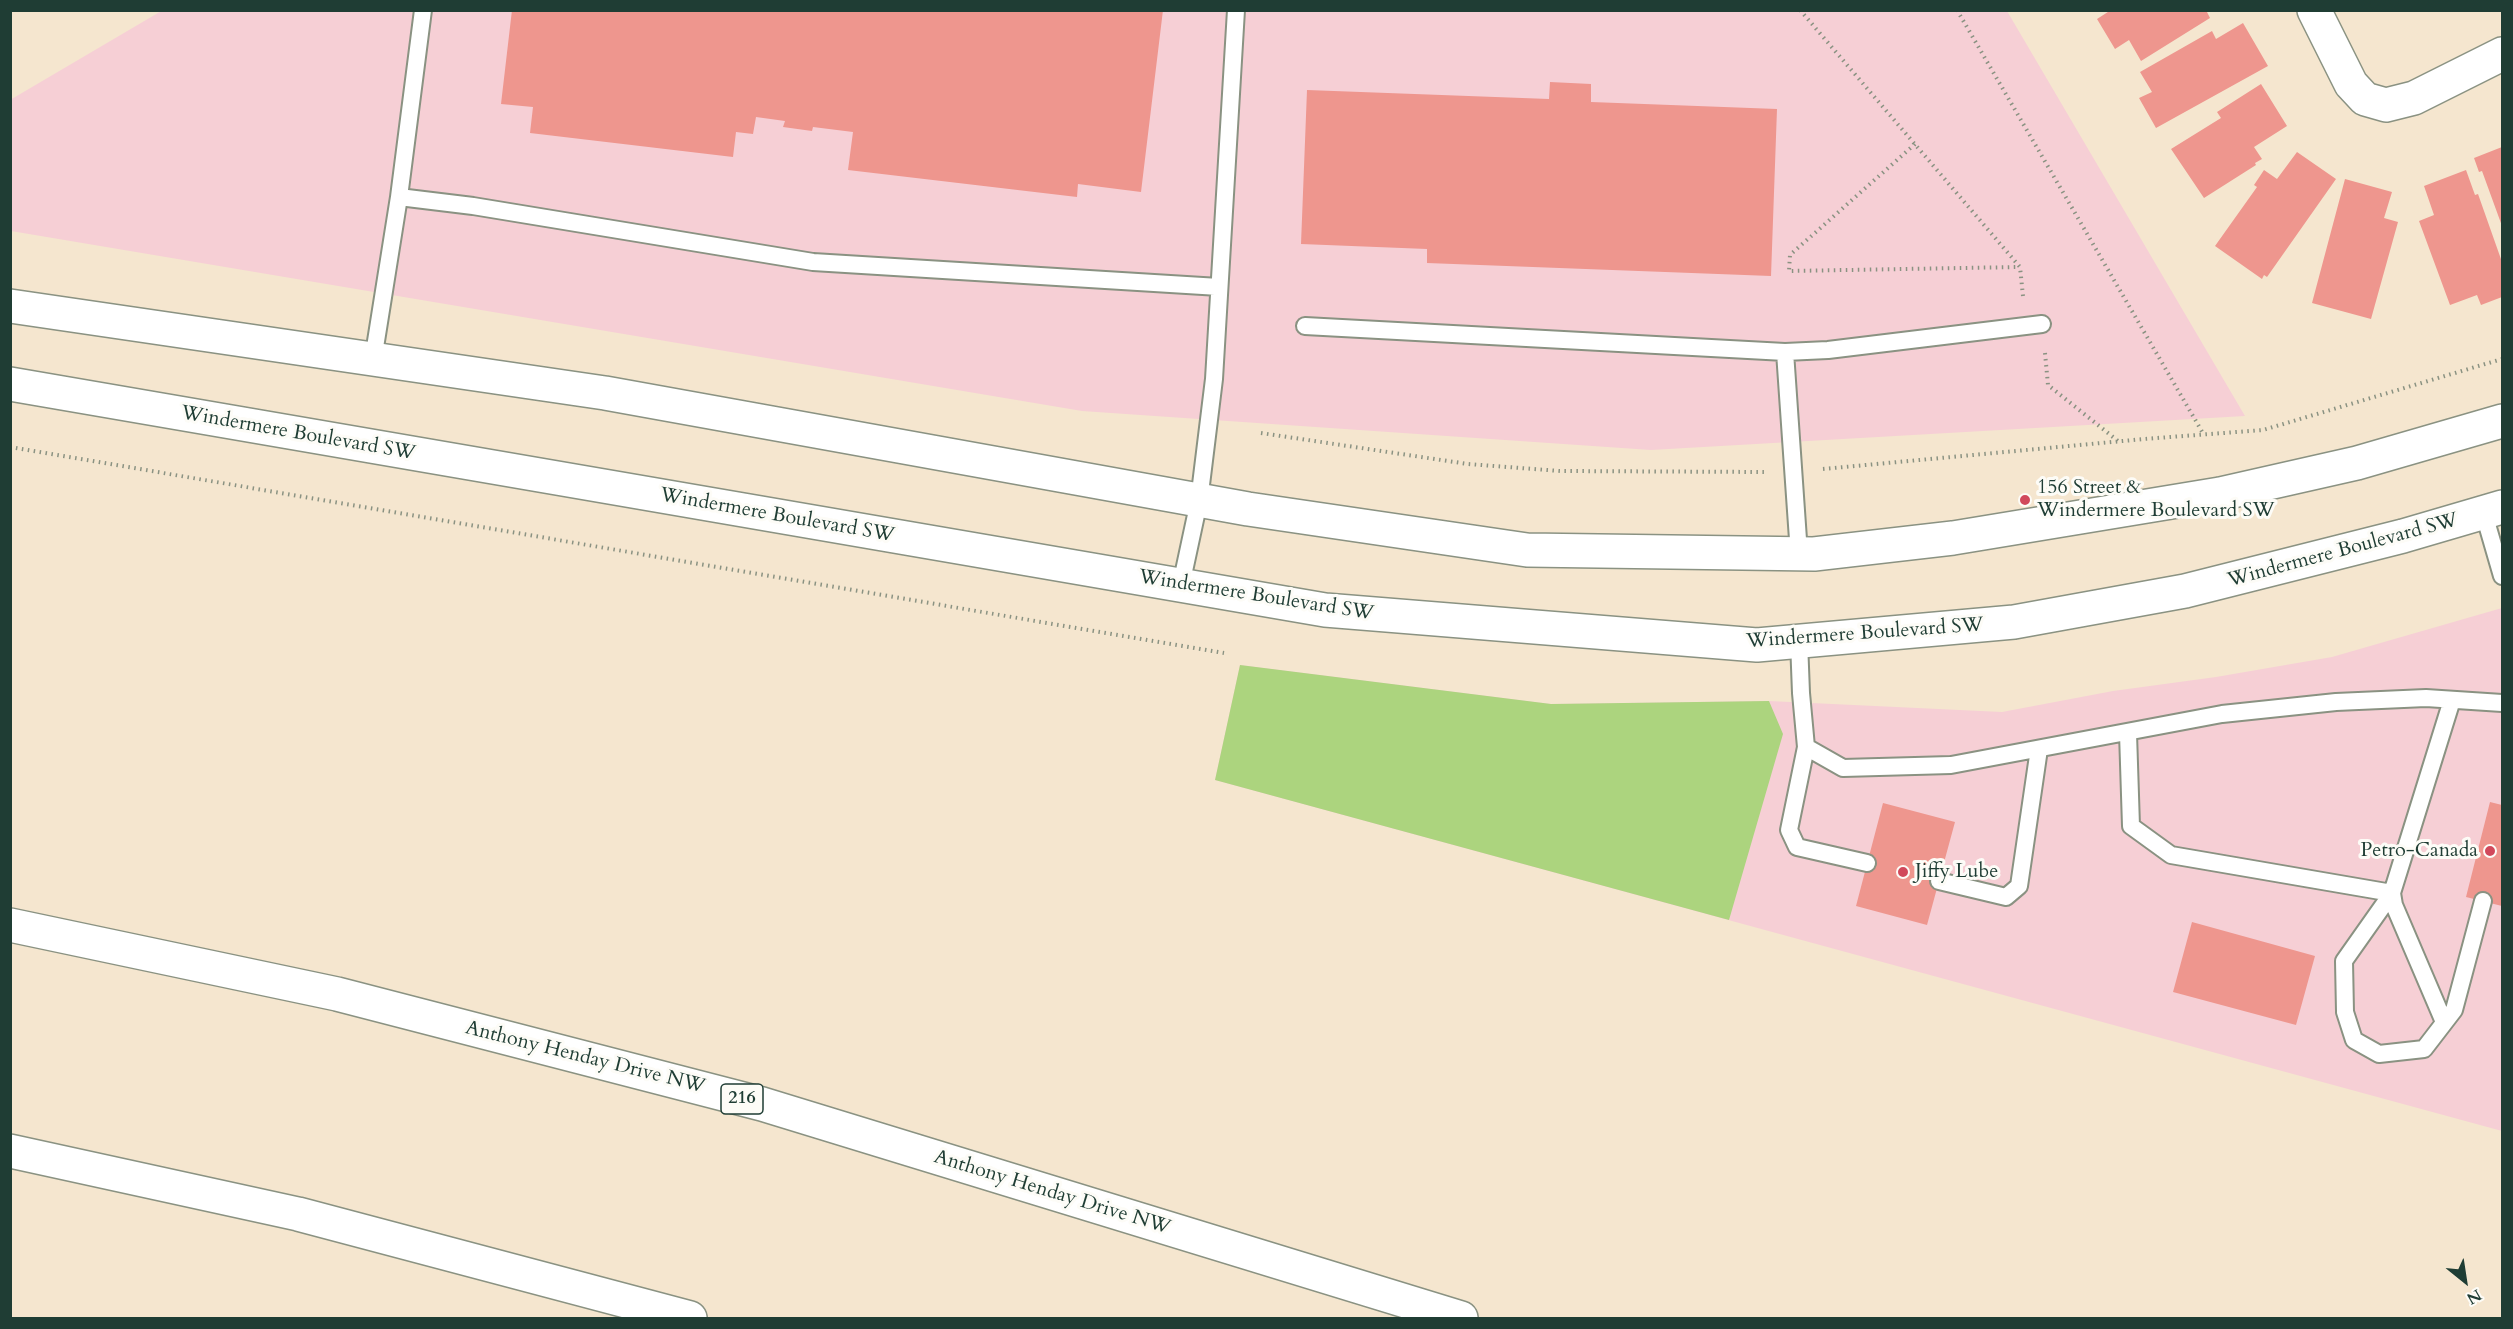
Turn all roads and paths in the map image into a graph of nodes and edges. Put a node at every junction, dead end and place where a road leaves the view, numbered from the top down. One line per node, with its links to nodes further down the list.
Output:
1 (423, 10): 8 (lane)
2 (1236, 10): 10 (lane)
3 (1800, 10): 7 (path)
4 (1957, 10): 20 (path)
5 (2314, 10): 6 (main road)
6 (2502, 54)
7 (1915, 144): 9 (path); 9 (path)
8 (399, 197): 10 (lane); 16 (lane)
9 (2019, 267): 12 (path)
10 (1219, 287): 24 (lane)
11 (10, 306): 16 (main road)
12 (2042, 324): 14 (lane); 21 (path)
13 (1305, 326): 14 (lane)
14 (1785, 352): 23 (lane)
15 (2502, 359): 20 (path)
16 (373, 360): 24 (main road)
17 (10, 384): 28 (main road, Windermere Boulevard SW)
18 (2502, 421): 26 (main road)
19 (1261, 434): 23 (path)
20 (2204, 435): 21 (path)
21 (2118, 441): 23 (path)
22 (10, 447): 30 (path)
23 (1794, 470): 26 (lane)
24 (1199, 501): 26 (main road); 28 (lane)
25 (2493, 511): 27 (lane); 29 (main road, Windermere Boulevard SW)
26 (1799, 554)
27 (2502, 576)
28 (1181, 585): 29 (main road, Windermere Boulevard SW)
29 (1799, 641): 34 (lane)
30 (1224, 653)
31 (2452, 700): 32 (lane); 33 (lane); 38 (lane)
32 (2502, 703)
33 (2128, 733): 35 (lane); 38 (lane)
34 (1806, 747): 35 (lane); 36 (lane)
35 (2039, 749): 37 (lane)
36 (1867, 863)
37 (1939, 881)
38 (2392, 893): 41 (lane); 41 (lane)
39 (2483, 901): 41 (lane)
40 (10, 925): 44 (main road, Anthony Henday Drive NW / 216)
41 (2444, 1022)
42 (10, 1151): 43 (main road)
43 (690, 1318)
44 (1461, 1318)

